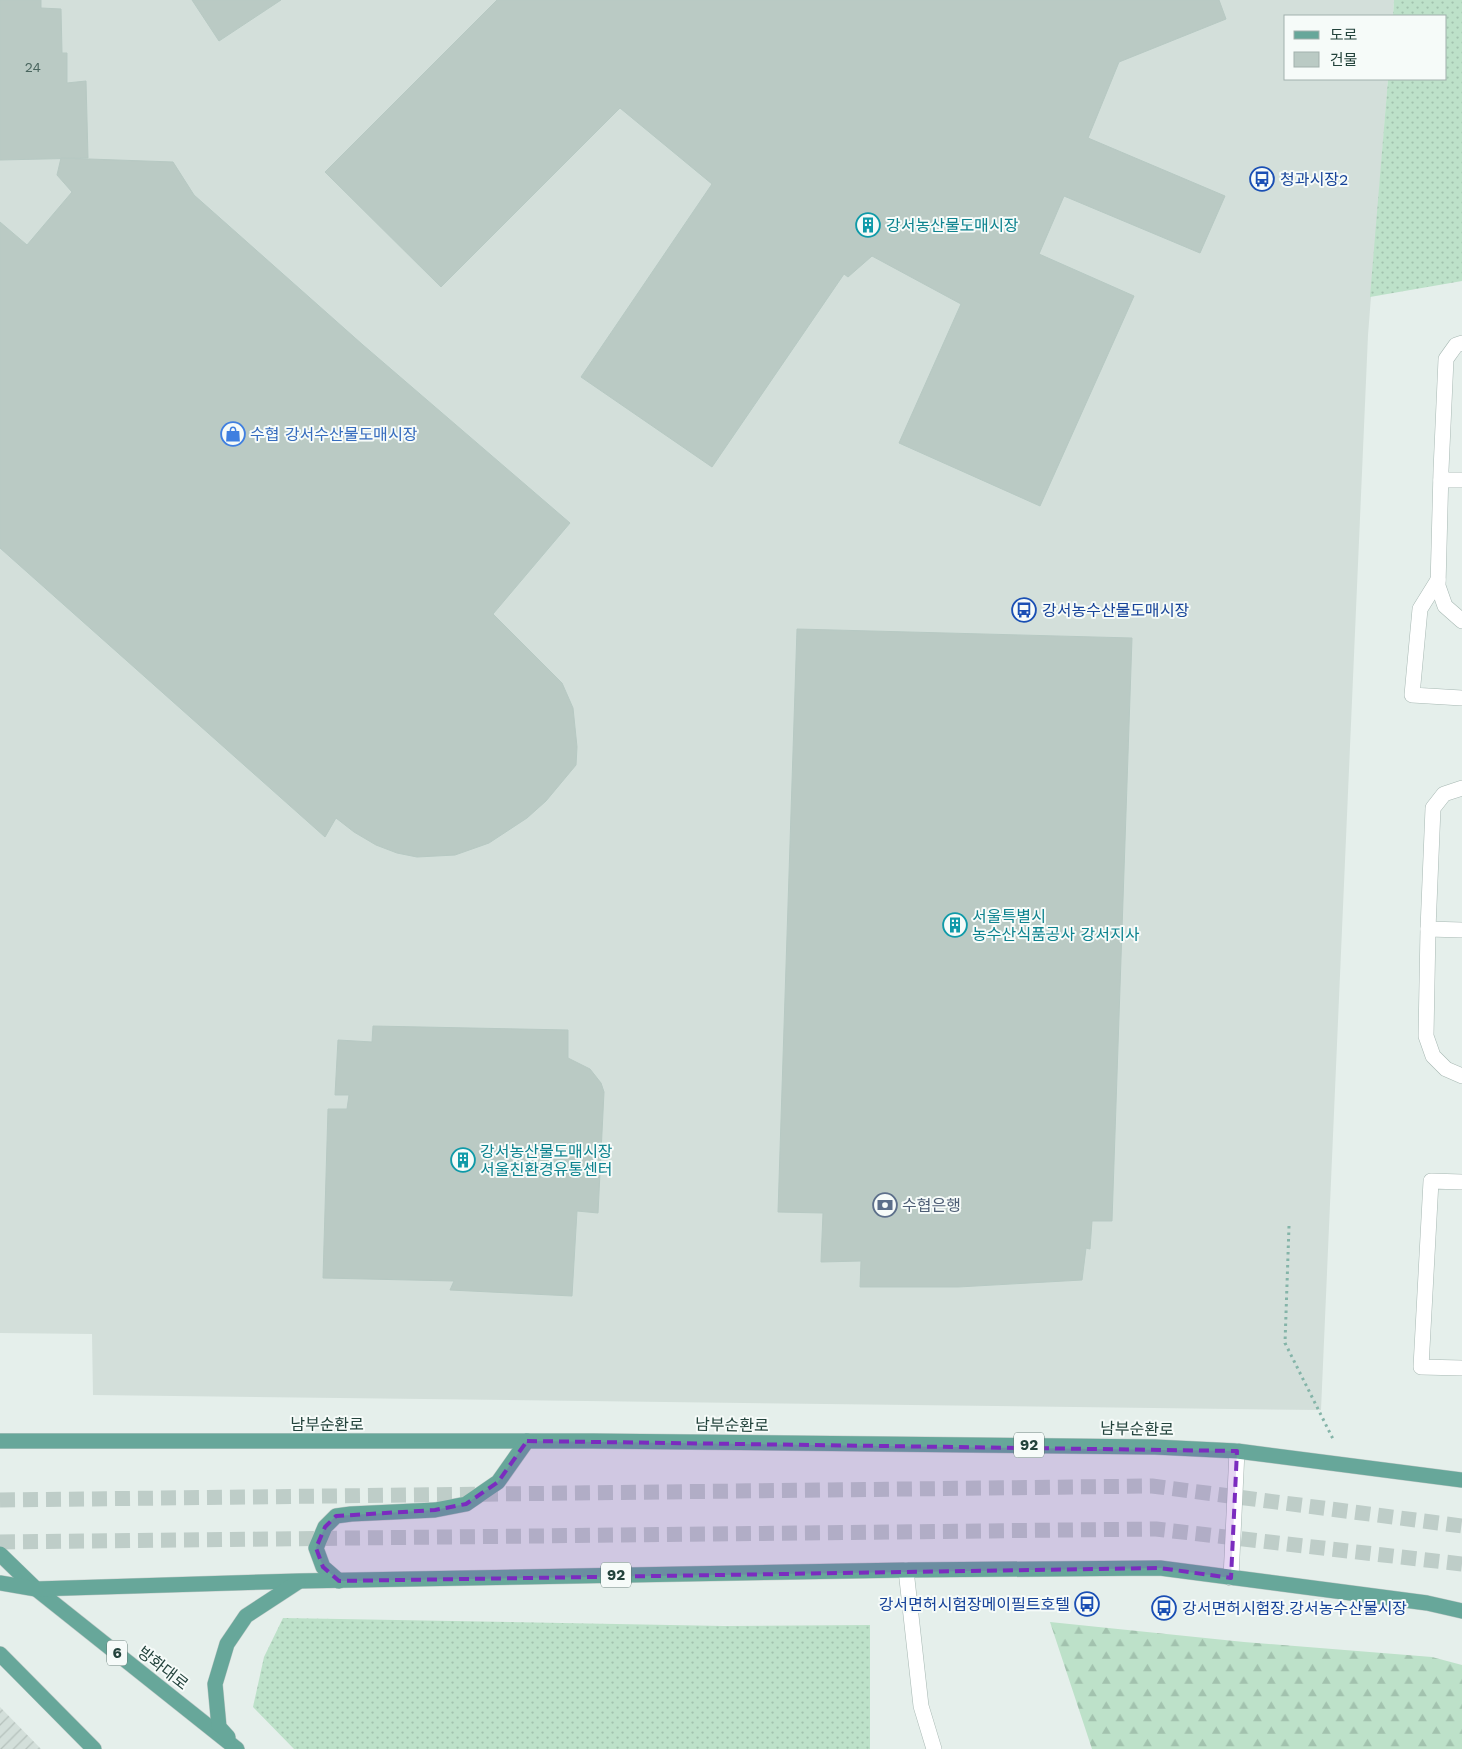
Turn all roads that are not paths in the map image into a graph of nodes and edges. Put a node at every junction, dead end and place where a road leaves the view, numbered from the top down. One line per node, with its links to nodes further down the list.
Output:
1 (1462, 343): 2 (street)
2 (1441, 480): 3 (street); 4 (street)
3 (1462, 480)
4 (1438, 580): 5 (street); 6 (street)
5 (1462, 621)
6 (1462, 698)
7 (1462, 788): 8 (street)
8 (1428, 929): 9 (street); 10 (street)
9 (1462, 930)
10 (1462, 1076)
11 (1462, 1182): 12 (street)
12 (1462, 1368)
13 (0, 1440): 14 (main road, 남부순환로 / 92)
14 (527, 1441): 15 (main road, 남부순환로 / 92); 20 (main road)
15 (1236, 1451): 16 (main road, 남부순환로 / 92); 19 (street)
16 (1462, 1480)
17 (0, 1554): 23 (main road, 방화대로 / 6)
18 (906, 1570): 19 (main road, 92); 20 (main road, 92); 28 (street)
19 (1231, 1578): 24 (main road, 92)
20 (340, 1580): 21 (main road, 92)
21 (300, 1581): 23 (main road, 92); 27 (main road)
22 (0, 1584): 23 (main road, 92)
23 (36, 1589): 27 (main road, 방화대로 / 6)
24 (1462, 1611)
25 (0, 1654): 26 (main road)
26 (94, 1749)
27 (238, 1749)
28 (934, 1749)

